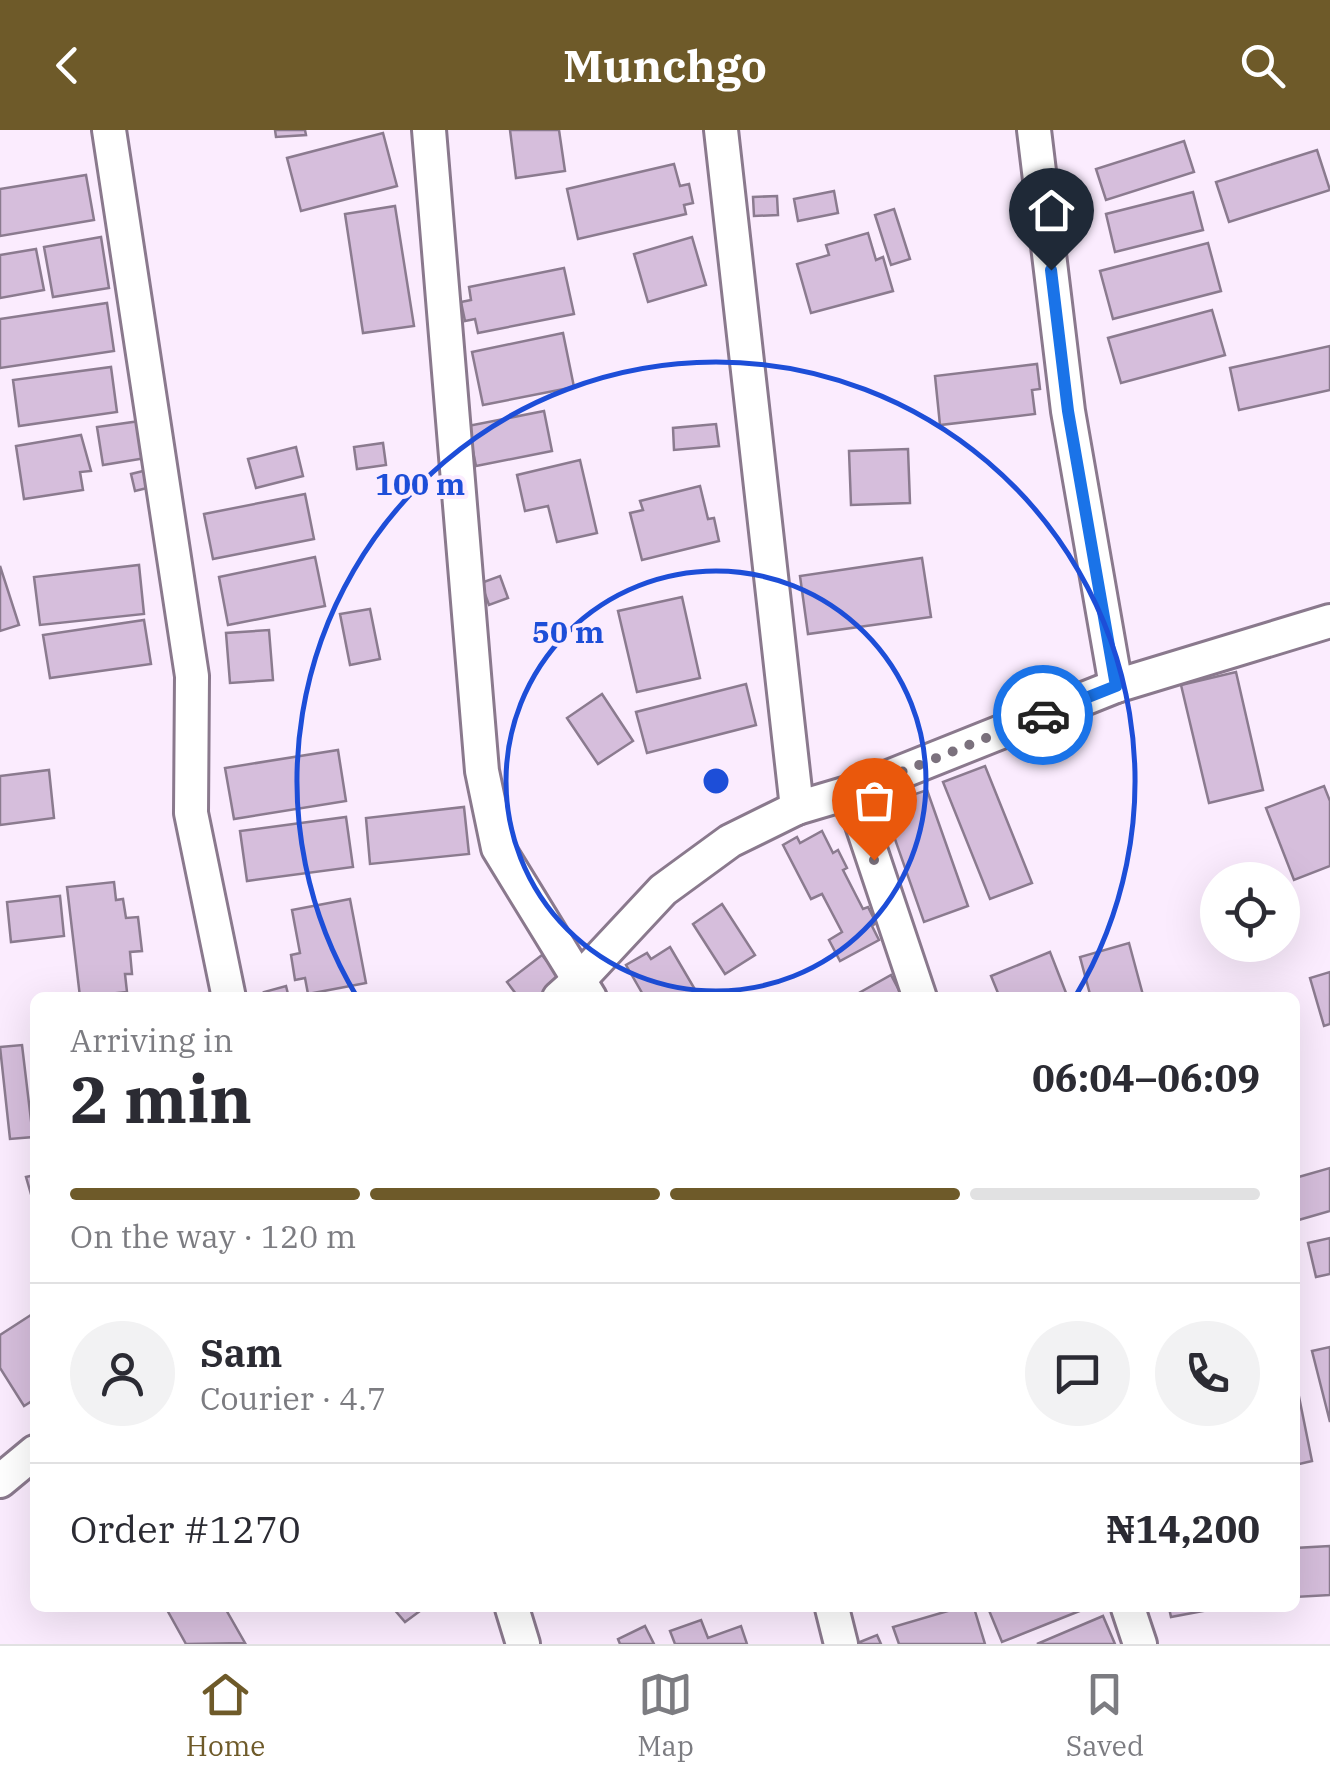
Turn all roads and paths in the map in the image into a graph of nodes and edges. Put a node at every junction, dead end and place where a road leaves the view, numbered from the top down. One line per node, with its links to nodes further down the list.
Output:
1 (109, 130): 9 (street)
2 (430, 130): 10 (street)
3 (721, 130): 8 (street)
4 (1034, 130): 6 (street)
5 (1330, 622): 6 (street)
6 (1116, 686): 7 (street)
7 (852, 792): 8 (street); 11 (street)
8 (797, 808): 10 (street)
9 (228, 992)
10 (576, 992)
11 (918, 992)
12 (30, 1456): 13 (street)
13 (0, 1481)
14 (513, 1612): 17 (street)
15 (833, 1612): 18 (street)
16 (1129, 1612): 19 (street)
17 (522, 1644)
18 (842, 1644)
19 (1140, 1644)

